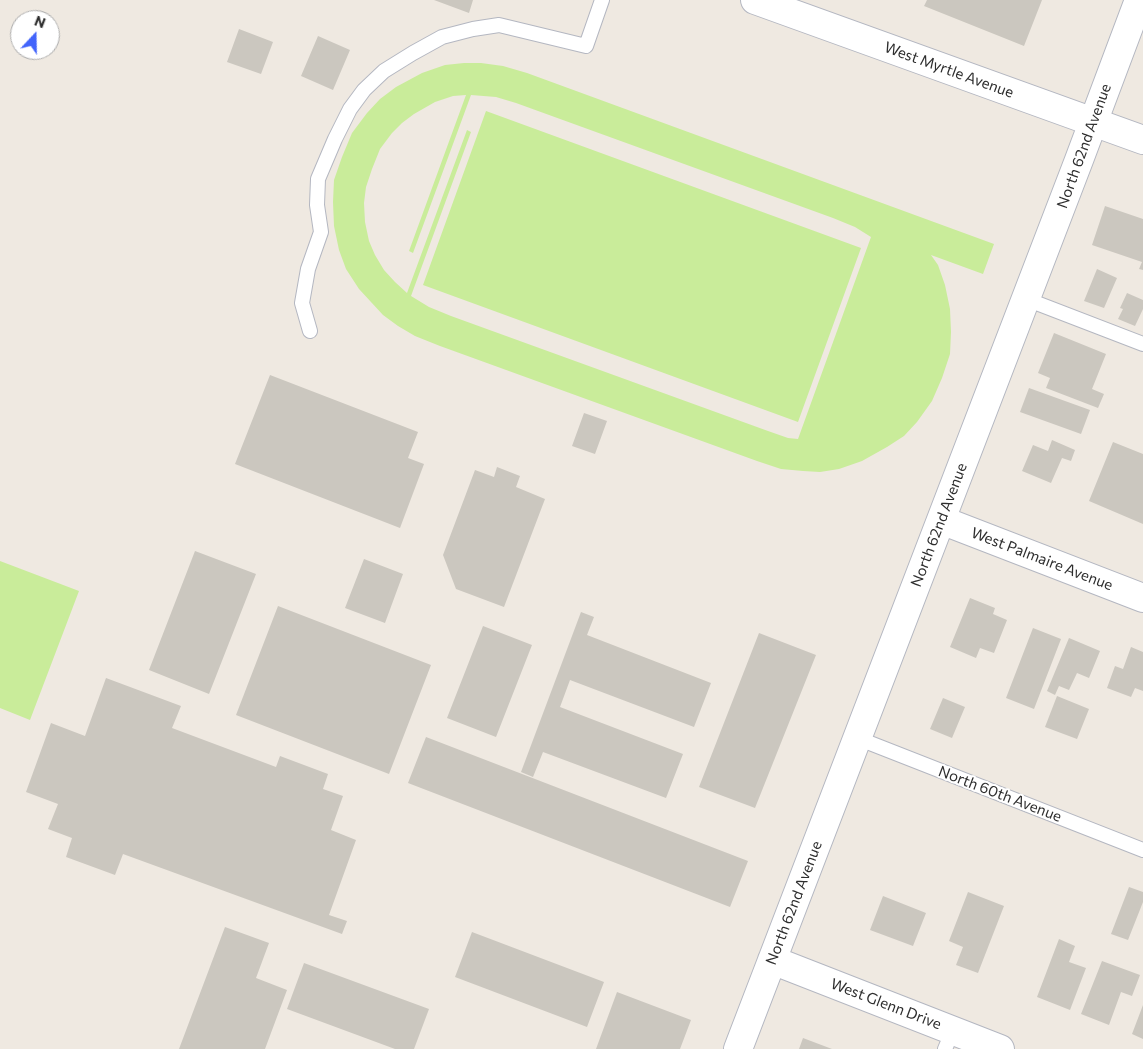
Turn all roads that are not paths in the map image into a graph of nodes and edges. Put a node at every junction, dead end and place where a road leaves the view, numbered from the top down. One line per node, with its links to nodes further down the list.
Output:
1 (602, 0): 7 (lane)
2 (755, 0): 4 (street, West Myrtle Avenue)
3 (1139, 0): 4 (street, North 62nd Avenue)
4 (1093, 122): 5 (street, West Myrtle Avenue); 6 (street, North 62nd Avenue)
5 (1143, 140)
6 (1026, 299): 8 (lane); 9 (street, North 62nd Avenue)
7 (310, 331)
8 (1143, 344)
9 (941, 520): 10 (street, West Palmaire Avenue); 11 (street, North 62nd Avenue)
10 (1143, 598)
11 (857, 738): 12 (lane, North 60th Avenue); 13 (street, North 62nd Avenue)
12 (1143, 850)
13 (772, 960): 14 (street, West Glenn Drive); 15 (street, North 62nd Avenue)
14 (949, 1040): 16 (street, West Glenn Drive)
15 (738, 1049)
16 (1000, 1049)

